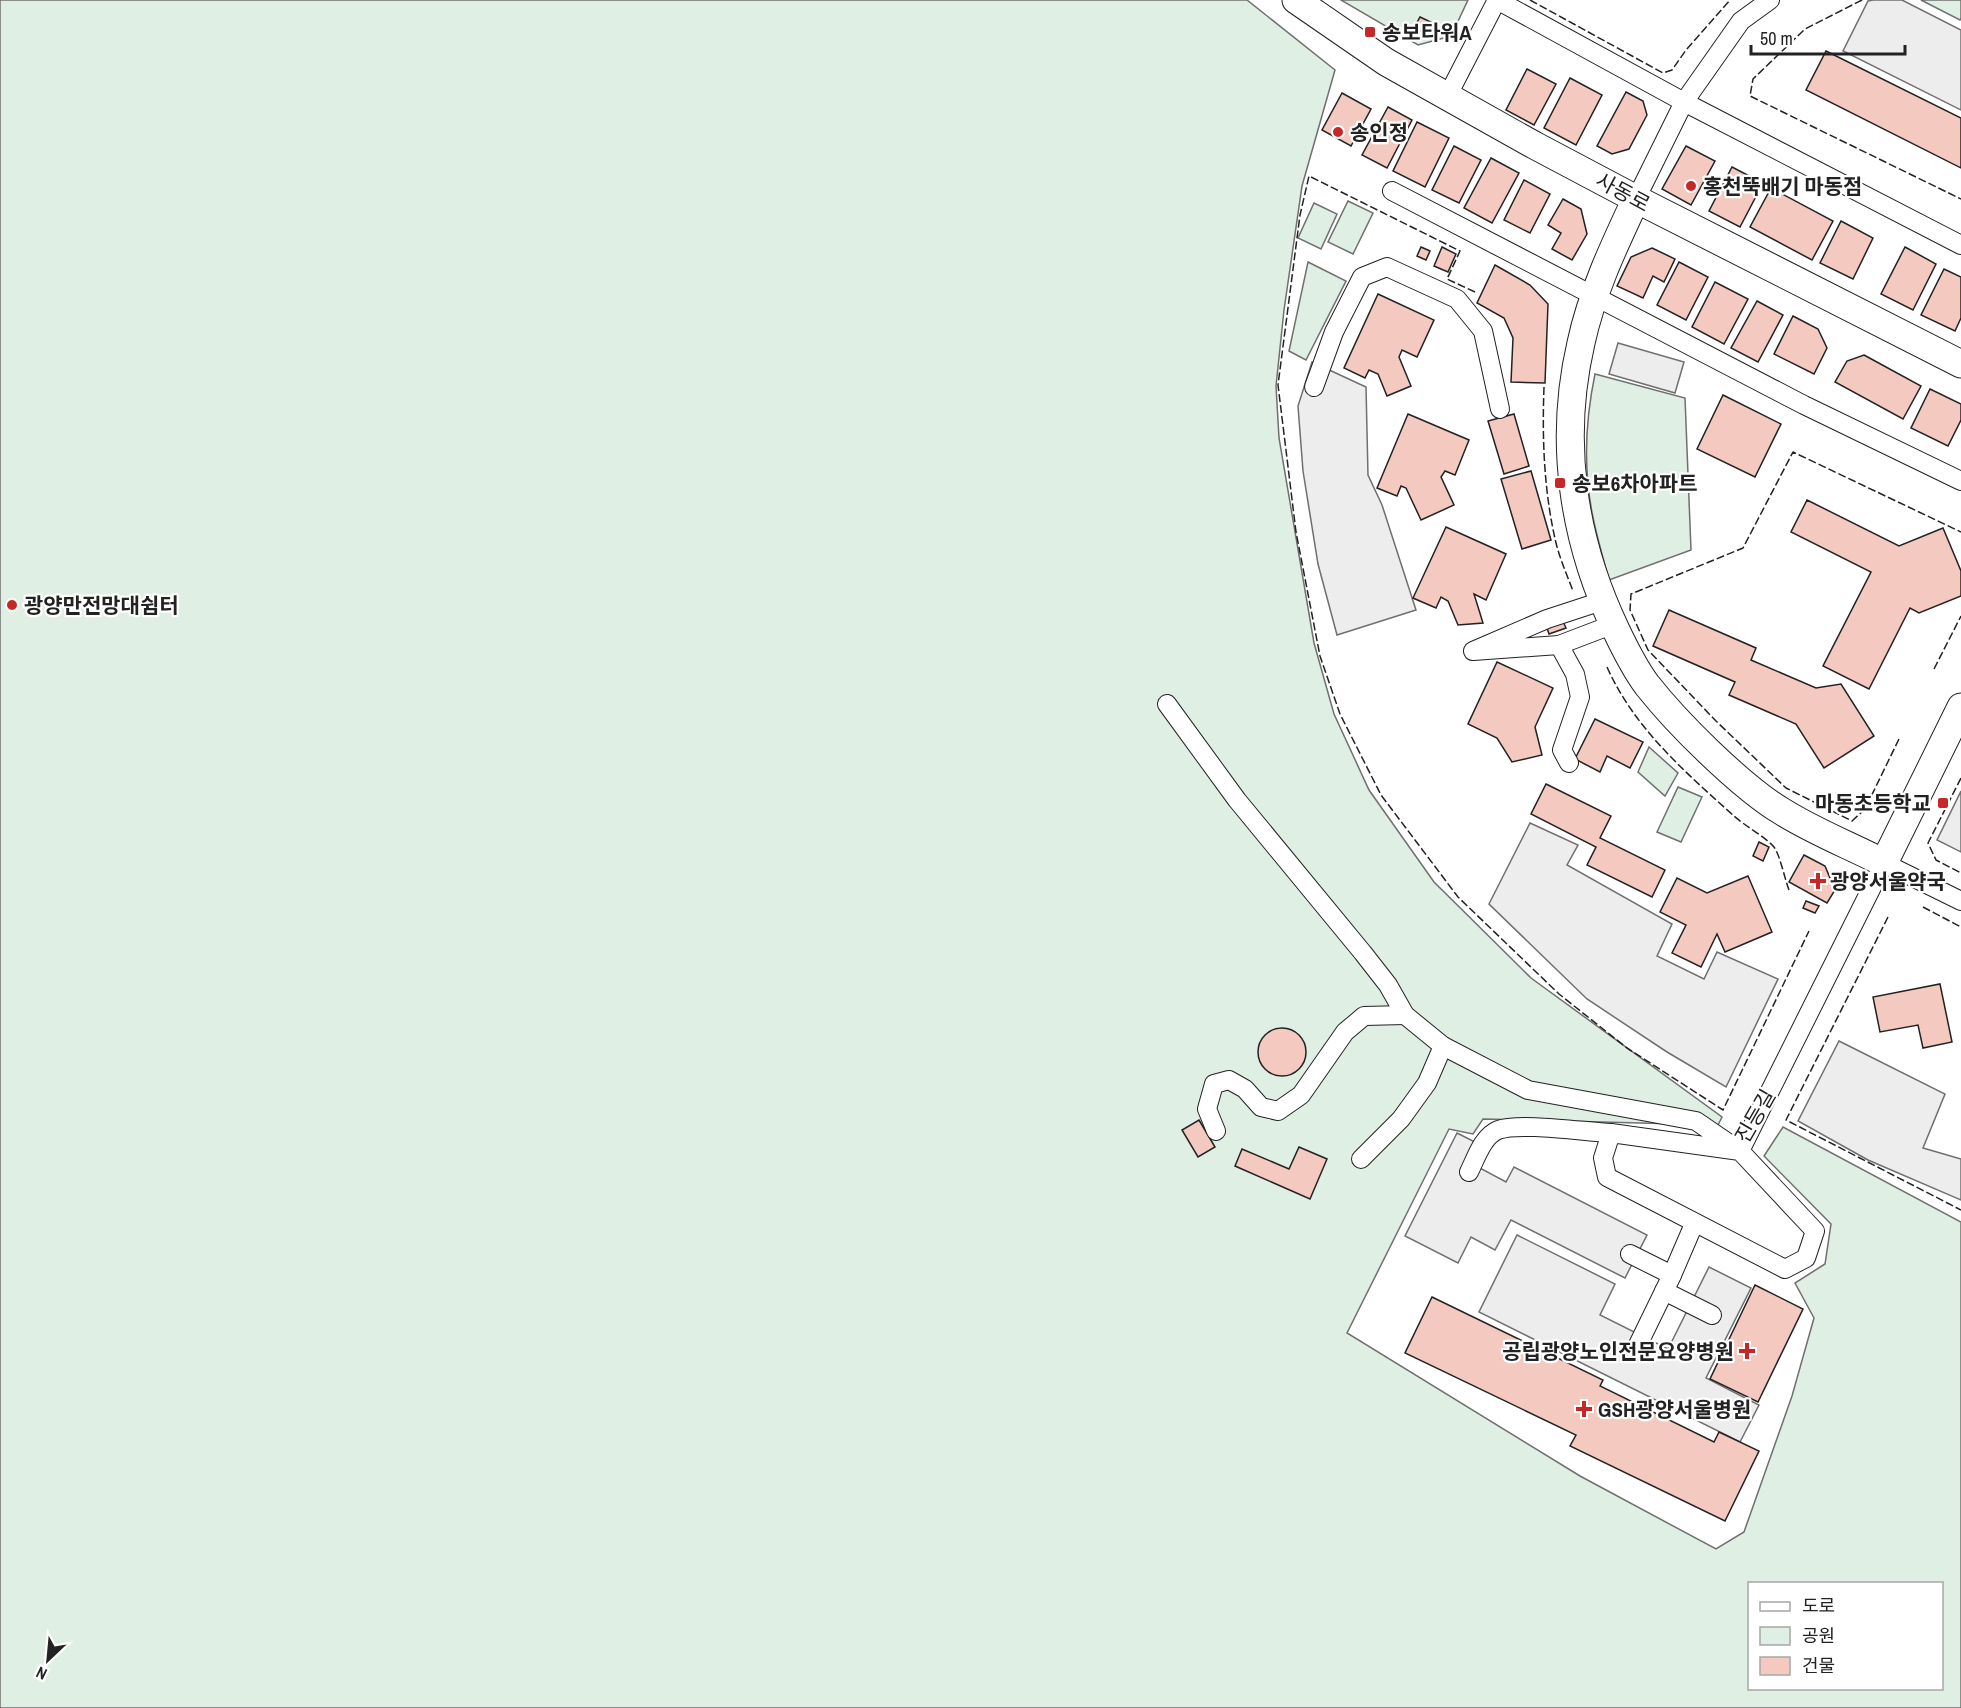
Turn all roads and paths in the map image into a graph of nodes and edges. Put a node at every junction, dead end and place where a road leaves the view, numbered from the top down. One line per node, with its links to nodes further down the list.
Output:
1 (1296, 0): 4 (street, 사동로)
2 (1497, 0): 4 (street); 5 (street)
3 (1770, 0): 5 (street)
4 (1447, 97): 7 (street, 사동로)
5 (1684, 102): 7 (street); 8 (street)
6 (1392, 191): 9 (street)
7 (1636, 199): 9 (street); 10 (street, 사동로)
8 (1961, 245)
9 (1593, 297): 13 (street); 14 (street)
10 (1961, 364)
11 (1314, 387): 12 (street)
12 (1500, 410)
13 (1961, 481)
14 (1608, 613): 15 (street); 15 (street); 19 (street)
15 (1559, 645): 18 (street)
16 (1167, 704): 21 (street)
17 (1961, 707): 19 (street, 진등길)
18 (1569, 763)
19 (1884, 863): 20 (street); 25 (street, 진등길)
20 (1961, 901)
21 (1405, 1016): 22 (street, 진등길); 23 (street)
22 (1443, 1046): 25 (street, 진등길); 26 (street)
23 (1216, 1131)
24 (1611, 1133): 25 (street); 27 (street); 28 (street)
25 (1740, 1151): 28 (street)
26 (1361, 1159)
27 (1469, 1172)
28 (1694, 1224): 30 (street)
29 (1630, 1254): 30 (street)
30 (1672, 1275): 31 (street)
31 (1664, 1291): 32 (street); 33 (street)
32 (1712, 1315)
33 (1635, 1351)

